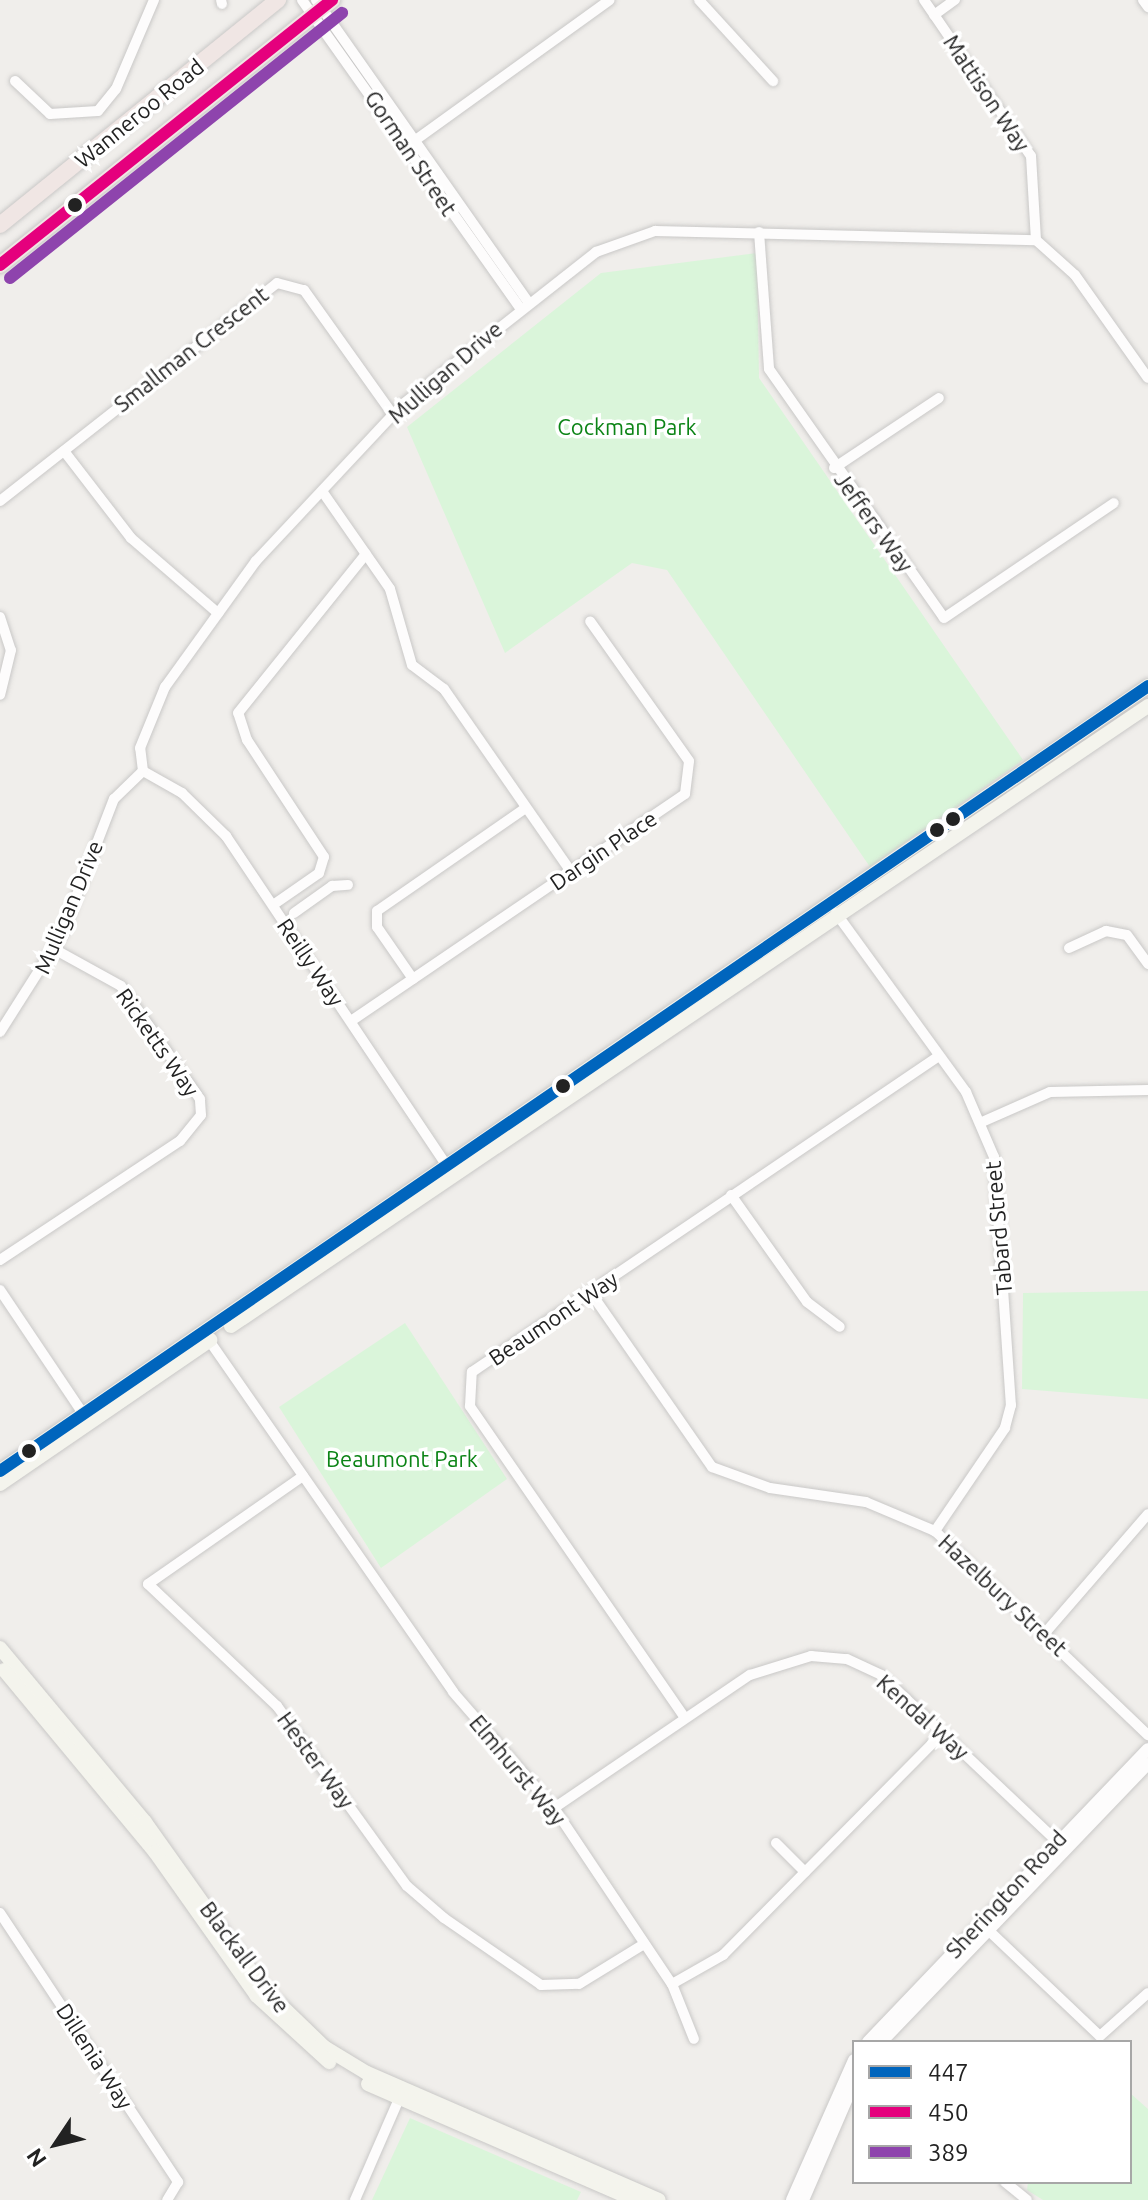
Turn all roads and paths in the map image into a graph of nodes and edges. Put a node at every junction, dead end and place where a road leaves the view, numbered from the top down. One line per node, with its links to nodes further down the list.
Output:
1 (154, 0): 12 (street)
2 (278, 0): 15 (highway, Wanneroo Road)
3 (302, 0): 9 (street, Gorman Street)
4 (610, 0): 14 (street)
5 (699, 0): 13 (street)
6 (924, 0): 11 (street, Mattison Way)
7 (955, 0): 11 (street)
8 (1143, 0): 10 (street)
9 (321, 6): 14 (street, Gorman Street); 18 (highway, Wanneroo Road)
10 (1148, 7)
11 (934, 15): 17 (street, Mattison Way)
12 (15, 81)
13 (773, 81)
14 (411, 143): 19 (street, Gorman Street)
15 (0, 225)
16 (759, 232): 17 (street, Mulligan Drive); 19 (street, Mulligan Drive); 24 (street, Jeffers Way)
17 (1036, 240): 20 (street)
18 (0, 265)
19 (523, 304): 22 (street, Mulligan Drive)
20 (1148, 378)
21 (939, 398): 24 (street)
22 (393, 415): 23 (street, Smallman Crescent); 25 (street, Mulligan Drive)
23 (64, 451): 26 (street, Smallman Crescent); 29 (street)
24 (834, 468): 27 (street, Jeffers Way)
25 (322, 491): 28 (street); 29 (street, Mulligan Drive)
26 (0, 501)
27 (1114, 503)
28 (366, 554): 36 (street); 39 (street)
29 (218, 613): 35 (street, Mulligan Drive)
30 (0, 617): 33 (street)
31 (590, 621): 37 (street, Dargin Place)
32 (1148, 686): 40 (main road)
33 (0, 695)
34 (1148, 706): 40 (main road)
35 (143, 771): 39 (street, Reilly Way); 43 (street, Mulligan Drive)
36 (526, 808): 37 (street); 45 (street)
37 (571, 872): 45 (street, Dargin Place)
38 (348, 885): 41 (street)
39 (273, 905): 46 (street, Reilly Way)
40 (834, 910): 48 (street, Tabard Street); 51 (main road)
41 (294, 913)
42 (1069, 948): 44 (street)
43 (54, 949): 47 (street, Mulligan Drive); 53 (street, Ricketts Way)
44 (1148, 964)
45 (413, 979): 46 (street, Dargin Place)
46 (351, 1021): 51 (street, Reilly Way)
47 (0, 1032)
48 (936, 1058): 50 (street, Tabard Street); 52 (street, Beaumont Way)
49 (1148, 1090): 50 (street)
50 (982, 1122): 63 (street, Tabard Street)
51 (451, 1172): 57 (main road)
52 (731, 1195): 55 (street, Beaumont Way); 56 (street)
53 (0, 1260)
54 (0, 1290): 58 (street)
55 (591, 1293): 63 (street, Hazelbury Street); 67 (street, Beaumont Way)
56 (840, 1327)
57 (206, 1336): 58 (main road); 60 (street, Elmhurst Way)
58 (86, 1418): 59 (main road); 61 (main road)
59 (0, 1471)
60 (303, 1476): 72 (street, Elmhurst Way); 78 (street, Hester Way)
61 (0, 1484)
62 (1148, 1514): 64 (street)
63 (935, 1531): 64 (street, Hazelbury Street)
64 (1045, 1633): 69 (street, Hazelbury Street)
65 (0, 1648): 66 (main road, Blackall Drive)
66 (4, 1670): 86 (main road, Blackall Drive)
67 (685, 1718): 68 (street, Kendal Way); 72 (street, Kendal Way)
68 (943, 1733): 74 (street, Kendal Way); 75 (street)
69 (1148, 1735)
70 (1148, 1749): 74 (street, Sherington Road)
71 (1148, 1764): 74 (street, Sherington Road)
72 (554, 1808): 78 (street, Elmhurst Way)
73 (776, 1843): 75 (street)
74 (1061, 1845): 77 (street, Sherington Road)
75 (805, 1872): 79 (street)
76 (0, 1913): 88 (street, Dillenia Way)
77 (984, 1926): 80 (street); 82 (street, Sherington Road); 83 (street, Sherington Road)
78 (641, 1946): 79 (street, Elmhurst Way)
79 (672, 1984): 81 (street)
80 (1148, 1993)
81 (694, 2039)
82 (870, 2040)
83 (883, 2040)
84 (852, 2065): 92 (street)
85 (852, 2087): 93 (street)
86 (401, 2094): 89 (street); 90 (main road, Blackall Drive); 91 (main road, Blackall Drive)
87 (1007, 2184): 94 (street)
88 (167, 2200)
89 (355, 2200)
90 (635, 2200)
91 (659, 2200)
92 (792, 2200)
93 (803, 2200)
94 (1027, 2200)

